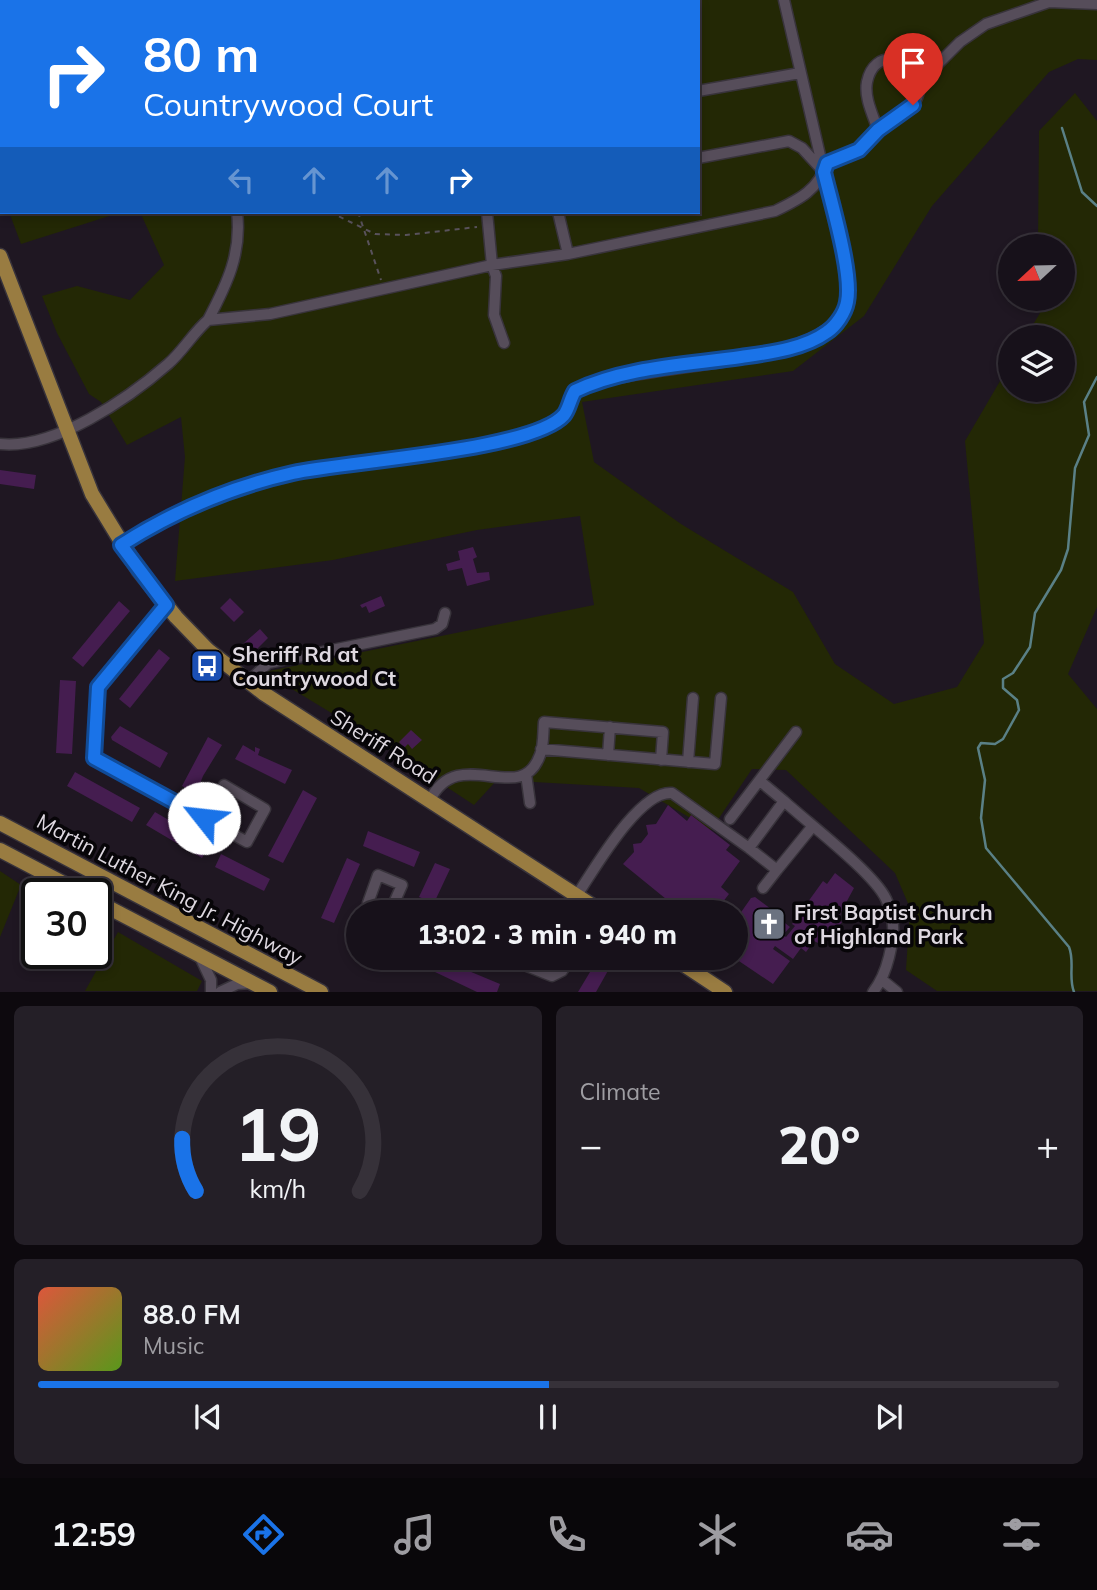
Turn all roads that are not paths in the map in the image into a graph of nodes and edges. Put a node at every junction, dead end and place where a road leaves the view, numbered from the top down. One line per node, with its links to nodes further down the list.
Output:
1 (784, 0): 4 (street)
2 (1048, 1): 3 (street); 5 (street)
3 (1097, 4)
4 (800, 73): 6 (street); 9 (street)
5 (923, 79): 7 (street); 7 (street)
6 (700, 91)
7 (878, 130): 9 (street)
8 (700, 158): 9 (street)
9 (824, 172): 13 (street); 20 (street)
10 (237, 214): 16 (street)
11 (487, 214): 15 (street)
12 (558, 214): 13 (street)
13 (568, 254): 15 (street)
14 (0, 256): 18 (main road, Sheriff Road)
15 (492, 265): 16 (street); 17 (street)
16 (208, 320): 18 (street)
17 (504, 344)
18 (65, 430): 19 (street); 20 (main road, Sheriff Road)
19 (0, 444)
20 (121, 545): 21 (main road, Sheriff Road)
21 (166, 605): 23 (main road, Sheriff Road); 37 (street)
22 (445, 613): 23 (street)
23 (248, 682): 34 (main road, Sheriff Road)
24 (693, 698): 31 (street)
25 (720, 698): 31 (street)
26 (610, 727): 28 (street); 29 (street); 30 (street)
27 (796, 732): 33 (street)
28 (541, 749): 29 (street); 32 (street)
29 (608, 755): 30 (street)
30 (661, 760): 31 (street)
31 (688, 762)
32 (526, 774): 34 (street); 36 (street)
33 (760, 781): 35 (street); 38 (street)
34 (430, 800): 46 (main road, Sheriff Road)
35 (783, 801): 40 (street); 41 (street)
36 (530, 803)
37 (204, 818): 37 (street)
38 (730, 818)
39 (0, 822): 58 (main road, Martin Luther King Jr. Highway)
40 (812, 827): 43 (street); 53 (street)
41 (748, 848): 43 (street); 46 (street)
42 (0, 850): 44 (main road)
43 (777, 870): 45 (street)
44 (53, 878)
45 (763, 888)
46 (578, 895): 47 (main road, Sheriff Road)
47 (585, 900)
48 (112, 909): 49 (main road, Martin Luther King Jr. Highway)
49 (199, 954): 54 (main road, Martin Luther King Jr. Highway); 55 (street)
50 (538, 970): 51 (street)
51 (563, 970)
52 (692, 970): 59 (main road)
53 (881, 979): 60 (street); 61 (street)
54 (255, 983): 56 (street); 57 (main road, Martin Luther King Jr. Highway)
55 (211, 992)
56 (220, 992)
57 (270, 992)
58 (321, 992)
59 (725, 992)
60 (873, 992)
61 (897, 992)

